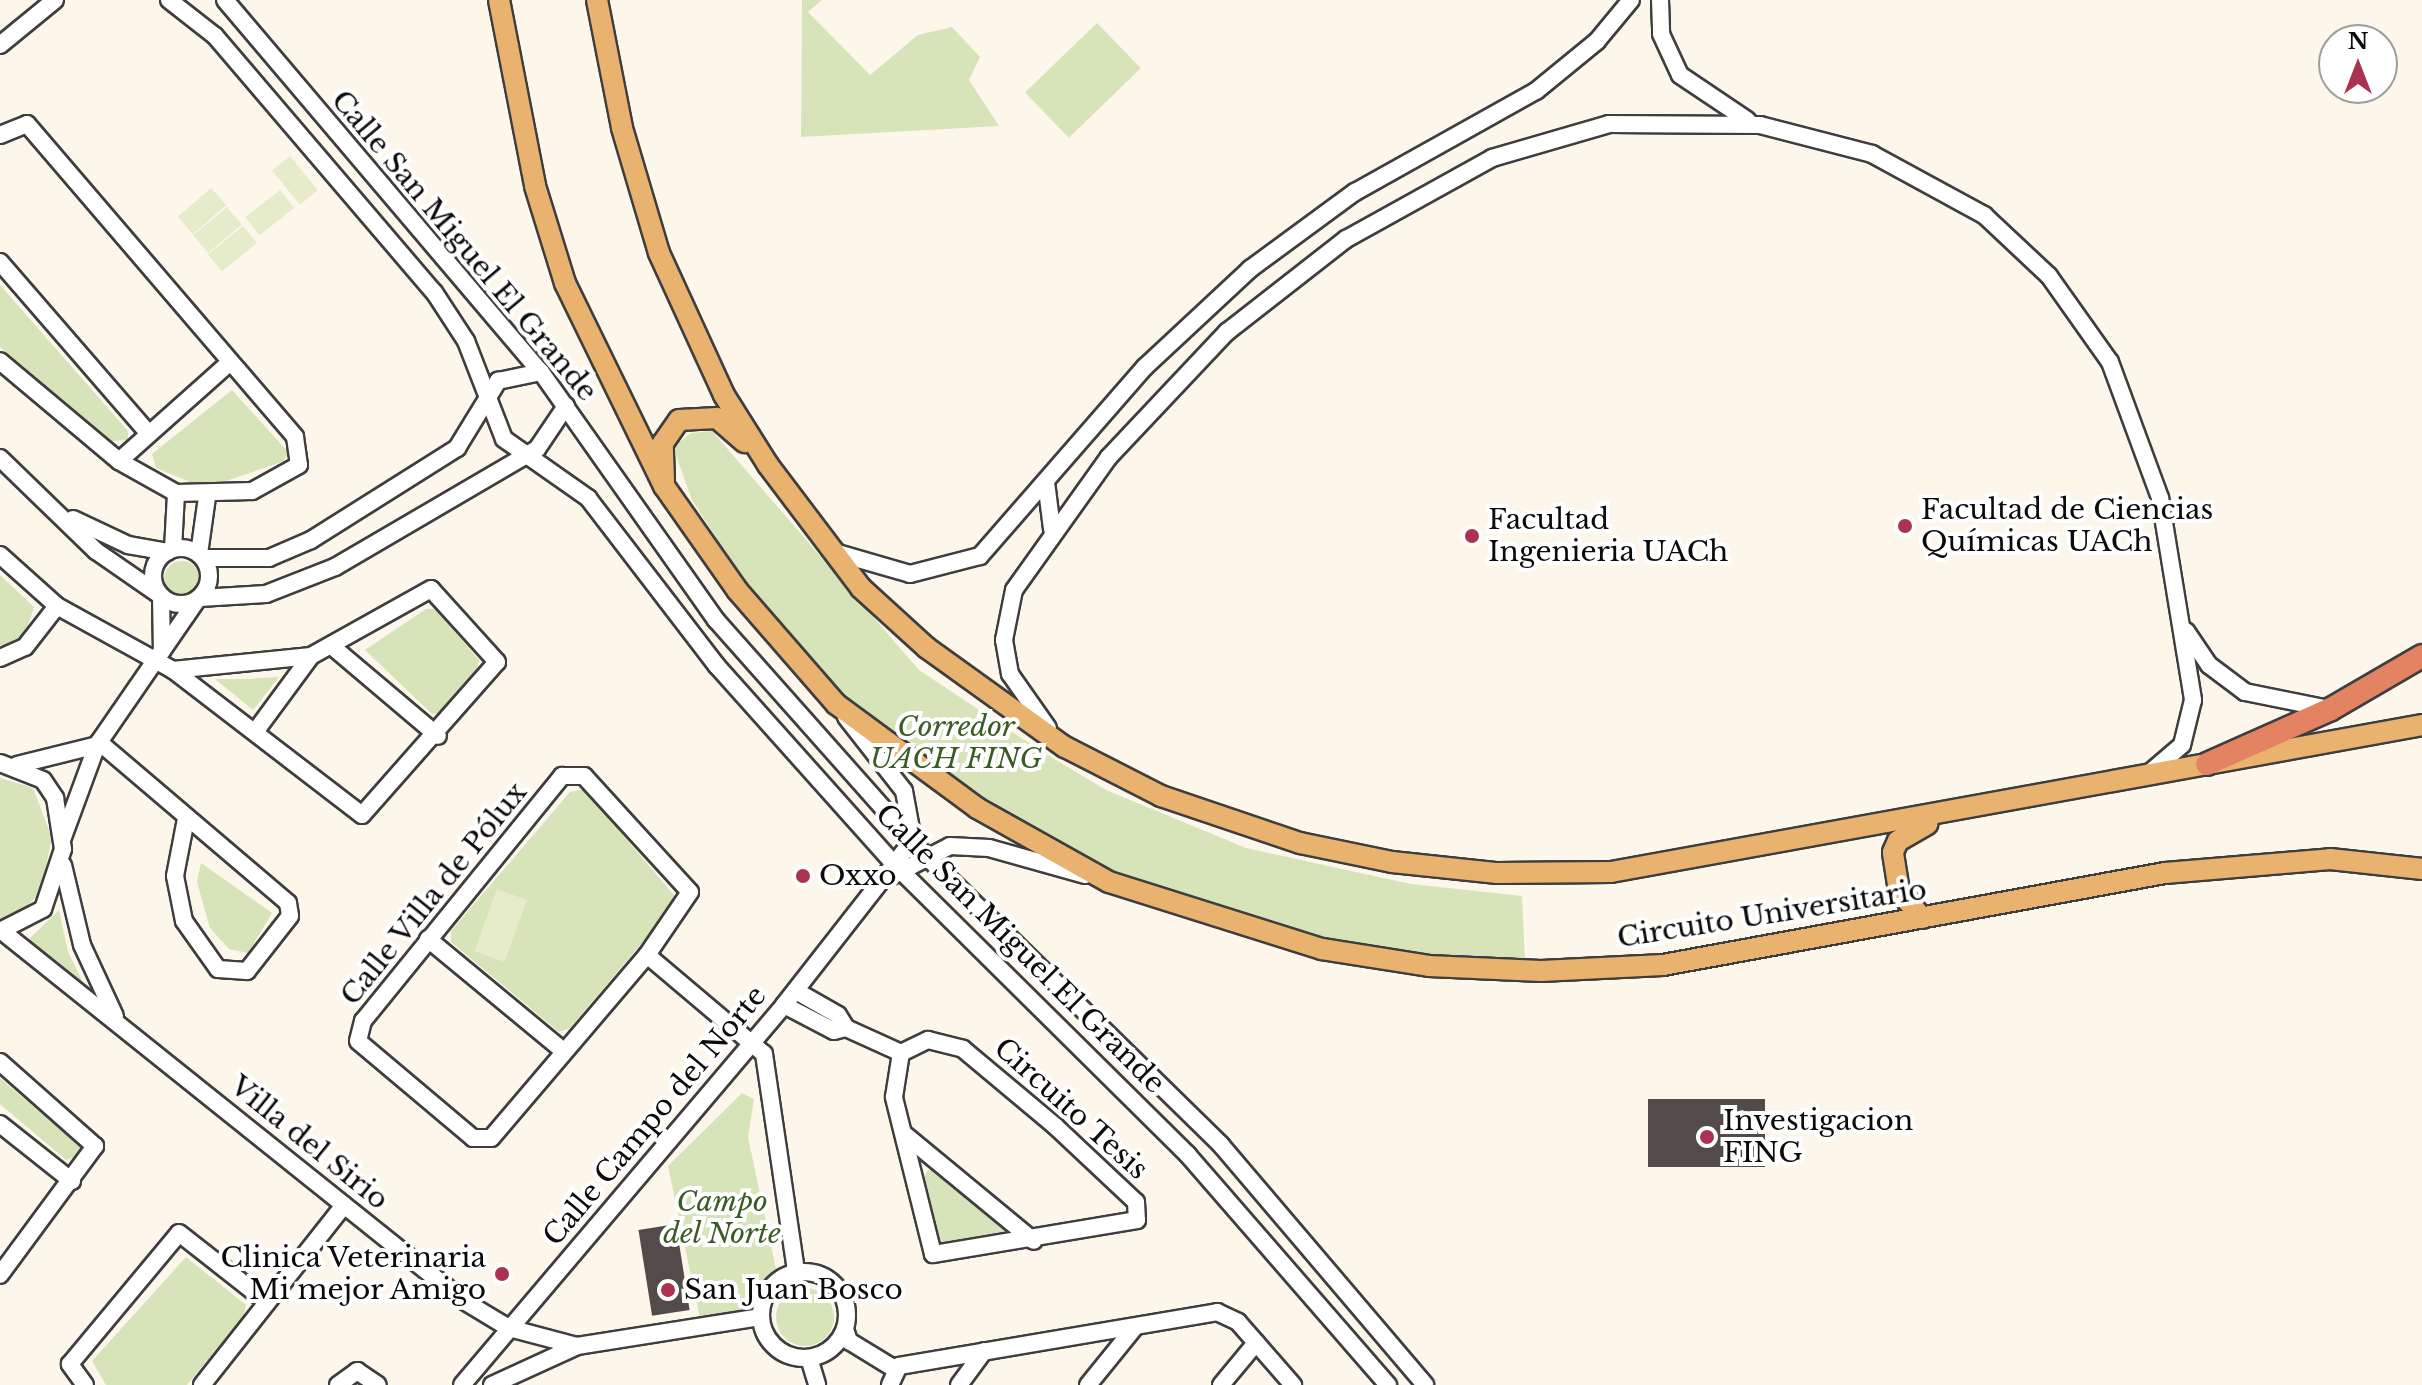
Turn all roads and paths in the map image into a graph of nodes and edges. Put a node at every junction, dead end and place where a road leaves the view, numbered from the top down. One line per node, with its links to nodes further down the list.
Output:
1 (55, 0): 9 (street)
2 (169, 0): 18 (street, Calle San Miguel El Grande)
3 (225, 0): 17 (street, Calle San Miguel El Grande)
4 (499, 0): 26 (main road, Circuito Universitario)
5 (597, 0): 24 (main road)
6 (1660, 0): 8 (street)
7 (1626, 6): 8 (street); 25 (street)
8 (1660, 17): 10 (street)
9 (0, 45)
10 (1695, 92): 11 (street); 12 (street)
11 (1676, 122): 12 (street); 30 (street)
12 (1760, 125): 38 (street)
13 (0, 135): 16 (street)
14 (0, 262): 20 (street)
15 (0, 361): 23 (street)
16 (229, 363): 20 (street); 28 (street)
17 (541, 372): 18 (street); 19 (street, Calle San Miguel El Grande)
18 (486, 397): 21 (street, Calle San Miguel El Grande); 34 (street)
19 (566, 406): 21 (street); 59 (street, Calle San Miguel El Grande)
20 (148, 433): 23 (street)
21 (526, 457): 36 (street); 63 (street, Calle San Miguel El Grande)
22 (0, 458): 29 (street)
23 (119, 461): 27 (street)
24 (768, 465): 26 (main road); 31 (main road)
25 (1046, 482): 30 (street); 31 (street)
26 (664, 486): 45 (main road, Circuito Universitario)
27 (176, 493): 28 (street); 32 (street)
28 (207, 497): 34 (street)
29 (64, 515): 32 (street); 35 (street)
30 (1052, 531): 51 (street)
31 (829, 550): 51 (main road)
32 (170, 551): 34 (street); 35 (street)
33 (0, 555): 37 (street)
34 (201, 556): 36 (street)
35 (160, 595): 36 (street); 40 (street)
36 (198, 599): 40 (street)
37 (57, 606): 40 (street); 43 (street)
38 (2186, 630): 46 (street); 55 (street)
39 (334, 648): 41 (street); 49 (street); 49 (street)
40 (160, 656): 44 (street); 50 (street)
41 (311, 656): 44 (street); 48 (street)
42 (2422, 656): 46 (highway)
43 (0, 658)
44 (173, 670): 48 (street)
45 (836, 704): 59 (street); 64 (main road, Circuito Universitario)
46 (2331, 709): 53 (highway)
47 (2422, 725): 53 (main road)
48 (255, 732): 49 (street)
49 (438, 736)
50 (98, 744): 54 (street); 57 (street); 58 (street)
51 (1065, 747): 56 (main road)
52 (0, 763): 54 (street)
53 (2207, 764): 55 (main road)
54 (17, 765): 58 (street)
55 (2147, 775): 56 (main road)
56 (1940, 815): 65 (main road)
57 (186, 819): 57 (street)
58 (62, 840): 61 (street)
59 (913, 840): 60 (street, Calle San Miguel El Grande); 63 (street, Calle Campo del Norte)
60 (924, 854): 63 (street, Calle Campo del Norte); 64 (street); 107 (street, Calle San Miguel El Grande)
61 (62, 862): 66 (street); 71 (street)
62 (2422, 869): 65 (main road, Circuito Universitario)
63 (894, 871): 69 (street, Calle Campo del Norte); 106 (street, Calle San Miguel El Grande)
64 (1109, 882): 65 (main road, Circuito Universitario)
65 (1922, 918)
66 (2, 931): 71 (street, Villa del Sirio)
67 (428, 939): 68 (street, Calle Villa de Pólux); 74 (street); 74 (street, Calle Villa de Pólux)
68 (647, 955): 73 (street); 74 (street, Calle Villa de Pólux)
69 (796, 991): 70 (street, Calle Campo del Norte); 72 (street)
70 (784, 1005): 72 (street); 73 (street, Calle Campo del Norte)
71 (118, 1021): 80 (street, Villa del Sirio)
72 (846, 1028): 75 (street)
73 (753, 1042): 83 (street); 87 (street, Calle Campo del Norte)
74 (562, 1050)
75 (901, 1053): 78 (street, Circuito Tesis); 81 (street, Circuito Tesis)
76 (0, 1062): 79 (street)
77 (0, 1124): 79 (street)
78 (904, 1134): 81 (street); 81 (street, Circuito Tesis)
79 (72, 1181): 82 (street)
80 (344, 1205): 84 (street); 87 (street, Villa del Sirio)
81 (1034, 1241)
82 (3, 1266)
83 (796, 1272): 85 (street); 88 (street)
84 (267, 1302): 95 (street); 96 (street)
85 (760, 1317): 90 (street); 93 (street)
86 (1135, 1327): 89 (street); 92 (street); 103 (street)
87 (509, 1328): 90 (street); 99 (street, Calle Campo del Norte)
88 (845, 1329): 91 (street); 94 (street)
89 (1256, 1343): 104 (street); 105 (street)
90 (577, 1346): 100 (street)
91 (833, 1347): 93 (street); 94 (street)
92 (984, 1351): 94 (street); 102 (street)
93 (809, 1358): 101 (street)
94 (891, 1375)
95 (85, 1385)
96 (202, 1385)
97 (338, 1385): 98 (street)
98 (378, 1385)
99 (462, 1385)
100 (492, 1385)
101 (817, 1385)
102 (959, 1385)
103 (1088, 1385)
104 (1221, 1385)
105 (1292, 1385)
106 (1388, 1385)
107 (1425, 1385)

